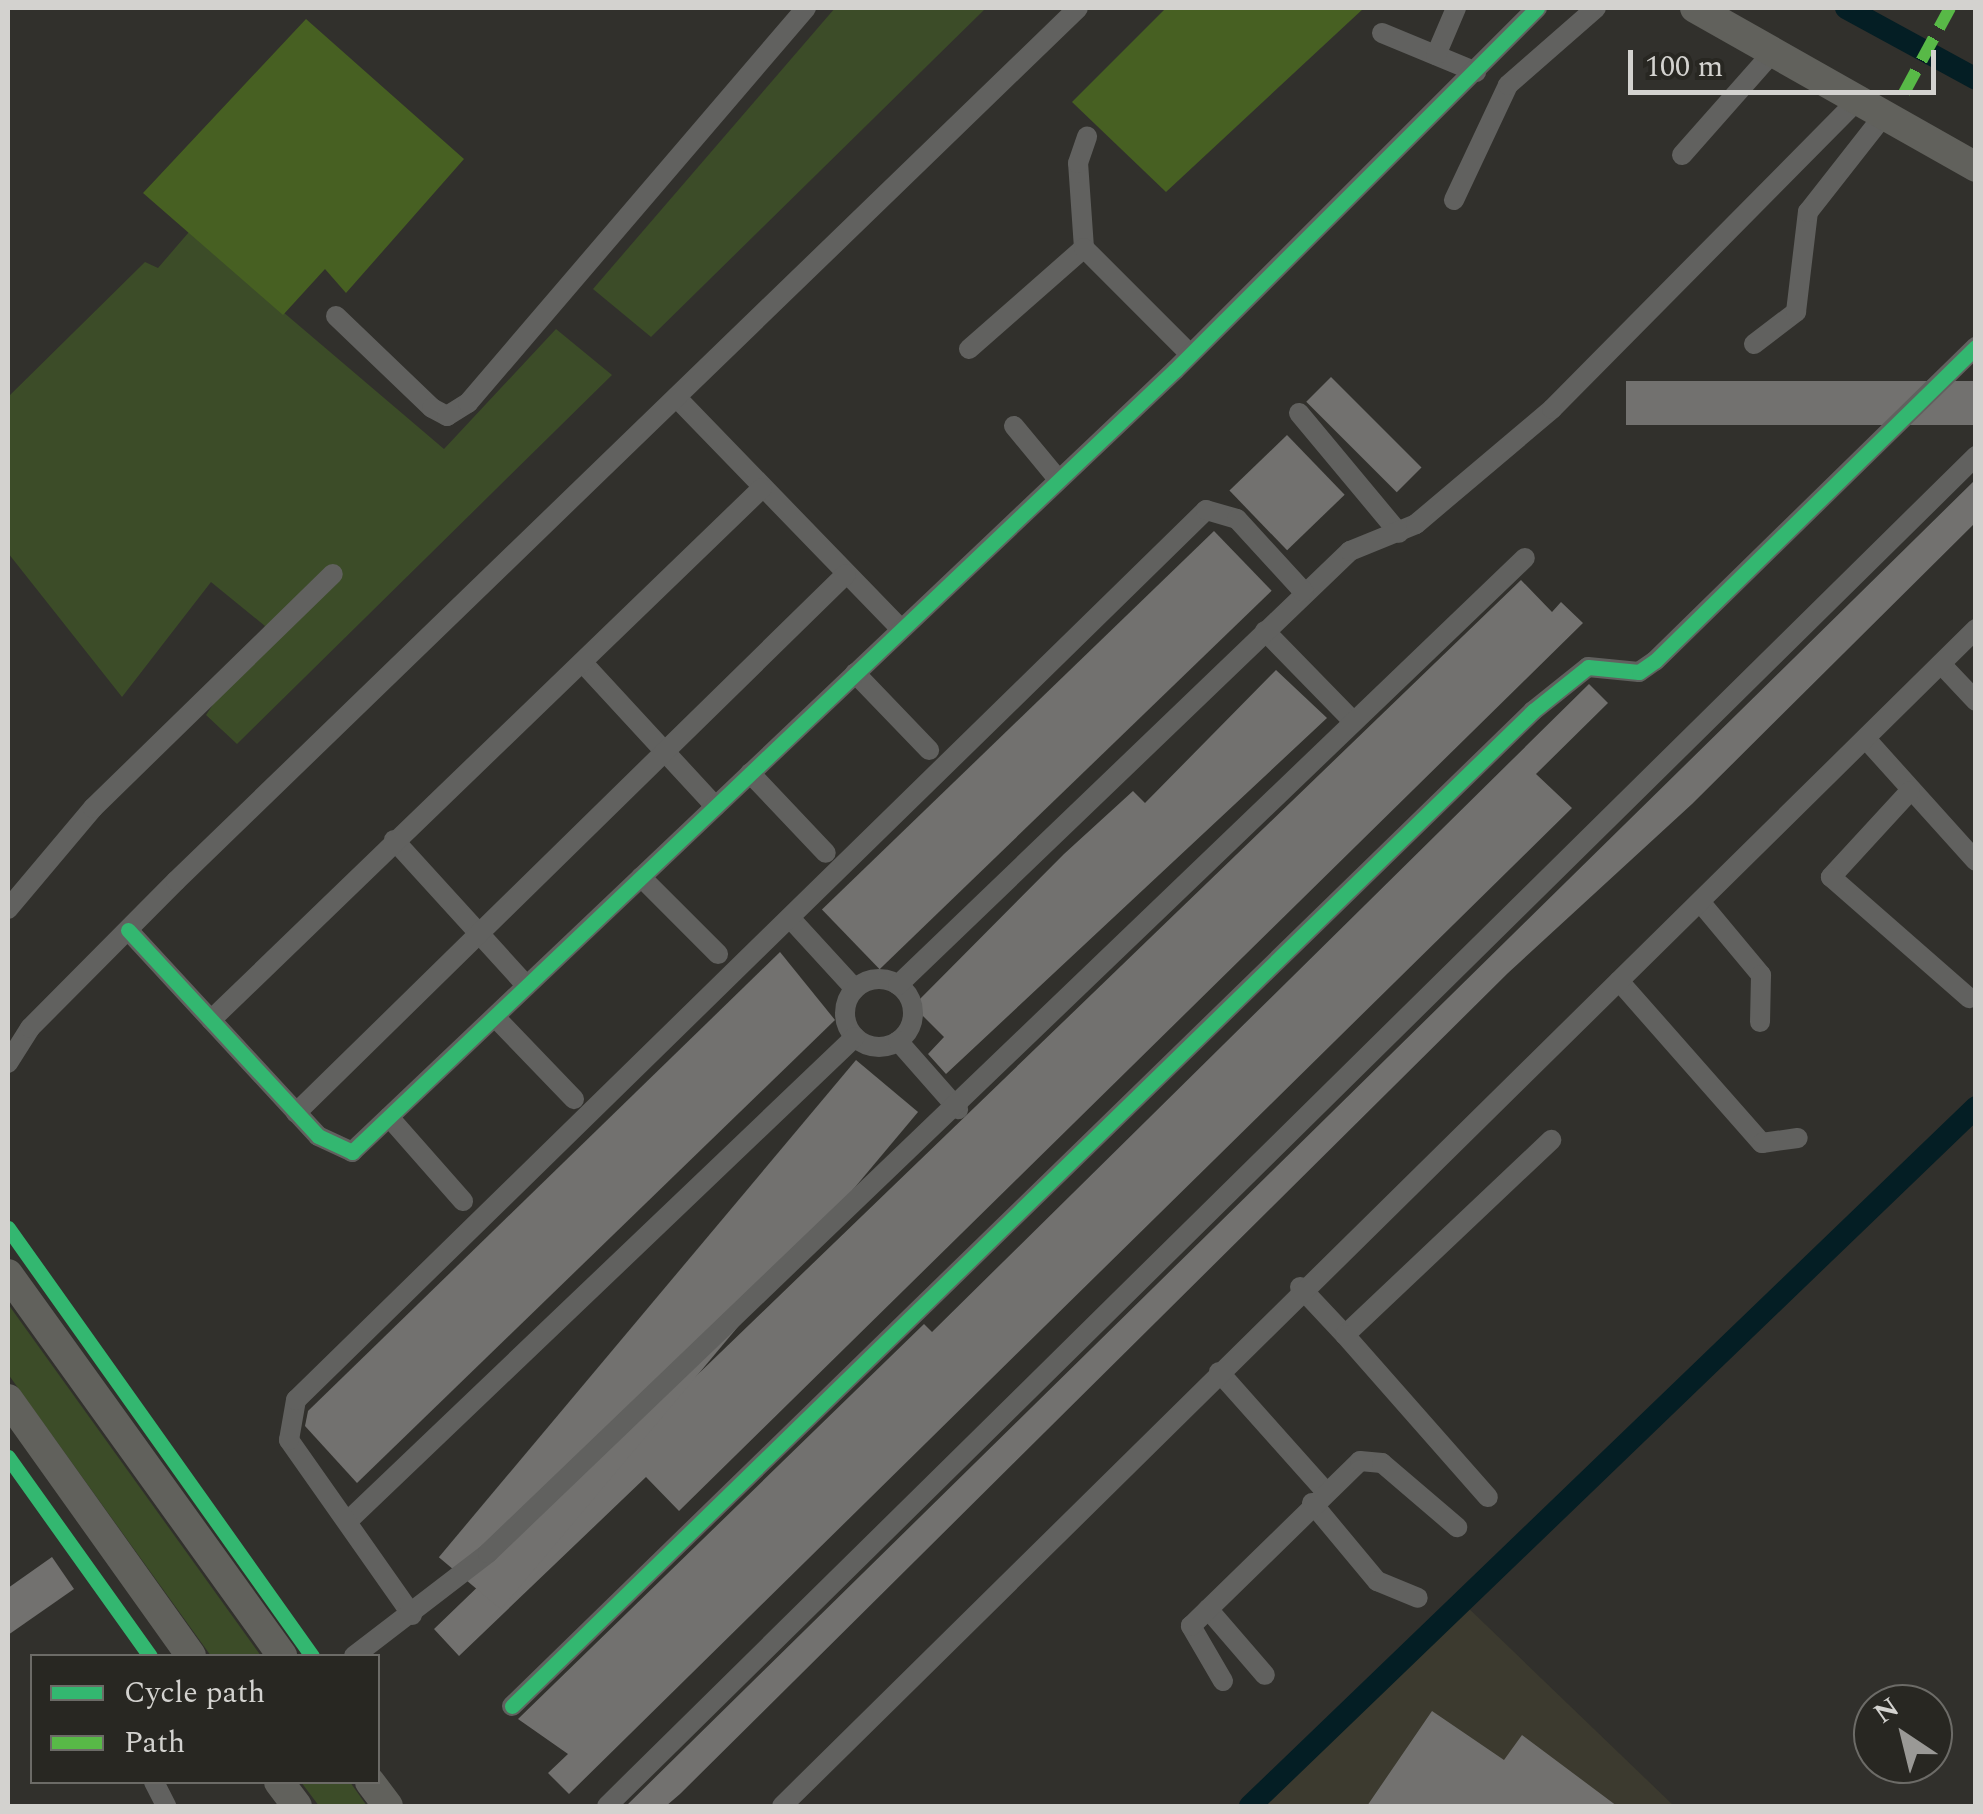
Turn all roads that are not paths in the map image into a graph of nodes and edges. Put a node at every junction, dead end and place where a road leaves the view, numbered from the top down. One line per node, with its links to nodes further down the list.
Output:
1 (806, 8): 17 (street)
2 (1078, 8): 22 (street)
3 (1456, 8): 9 (street)
4 (1537, 8): 10 (street)
5 (1596, 8): 15 (street)
6 (1696, 8): 8 (main road)
7 (1382, 33): 9 (street)
8 (1773, 52): 11 (main road); 13 (street)
9 (1436, 55): 10 (street)
10 (1476, 72): 21 (street)
11 (1871, 107): 14 (main road); 18 (street); 28 (street)
12 (1087, 138): 16 (street)
13 (1682, 156)
14 (1976, 167)
15 (1454, 200)
16 (1084, 248): 20 (street); 21 (street)
17 (336, 316)
18 (1754, 344)
19 (1976, 347): 92 (street)
20 (970, 348)
21 (1190, 354): 26 (street)
22 (677, 398): 27 (street); 54 (street)
23 (1299, 413): 28 (street)
24 (1014, 426): 26 (street)
25 (1976, 456): 97 (street)
26 (1057, 478): 33 (street)
27 (762, 488): 31 (street); 36 (street)
28 (1399, 534): 32 (street)
29 (1525, 558): 40 (street)
30 (334, 574): 52 (street)
31 (846, 574): 33 (street); 43 (street)
32 (1304, 592): 34 (street); 53 (street)
33 (900, 628): 38 (street)
34 (1264, 630): 40 (street); 58 (street)
35 (1976, 630): 37 (street)
36 (583, 662): 43 (street); 47 (street)
37 (1941, 664): 39 (street); 41 (street)
38 (854, 673): 42 (street); 44 (street)
39 (1976, 701)
40 (1352, 720): 69 (street)
41 (1866, 739): 45 (street); 51 (street)
42 (929, 750)
43 (668, 754): 46 (street); 55 (street)
44 (750, 772): 46 (street); 48 (street)
45 (1910, 791): 49 (street); 61 (street)
46 (715, 806): 50 (street)
47 (394, 840): 55 (street); 63 (street)
48 (826, 852)
49 (1976, 861)
50 (641, 877): 56 (street); 59 (street)
51 (1702, 903): 57 (street); 64 (street)
52 (8, 909)
53 (790, 918): 60 (street); 82 (street)
54 (128, 930): 63 (street); 67 (street)
55 (480, 938): 59 (street); 70 (street)
56 (718, 954)
57 (1618, 981): 72 (street); 76 (street)
58 (898, 985): 60 (street); 66 (street)
59 (527, 986): 62 (street)
60 (855, 989): 65 (street)
61 (1968, 998)
62 (496, 1017): 68 (street); 71 (street)
63 (211, 1020): 70 (street)
64 (1760, 1022)
65 (854, 1037): 66 (street); 82 (street)
66 (898, 1041): 69 (street)
67 (8, 1064)
68 (574, 1098)
69 (958, 1109): 86 (street)
70 (296, 1113): 71 (street)
71 (389, 1117): 74 (street)
72 (1798, 1138)
73 (1551, 1140): 77 (street)
74 (464, 1201)
75 (8, 1274): 88 (main road)
76 (1300, 1287): 77 (street); 78 (street)
77 (1345, 1335): 81 (street)
78 (1219, 1372): 80 (street); 98 (street)
79 (8, 1399): 87 (main road)
80 (1318, 1497): 83 (street); 84 (street); 85 (street)
81 (1488, 1497)
82 (350, 1519): 86 (street)
83 (1457, 1527)
84 (1418, 1598)
85 (1208, 1608): 90 (street); 91 (street)
86 (412, 1615): 89 (street)
87 (190, 1654)
88 (281, 1654)
89 (357, 1654)
90 (1264, 1675)
91 (1223, 1681)
92 (512, 1706)
93 (280, 1784): 95 (main road)
94 (372, 1784): 96 (main road)
95 (297, 1806)
96 (388, 1806)
97 (607, 1806)
98 (782, 1806)

